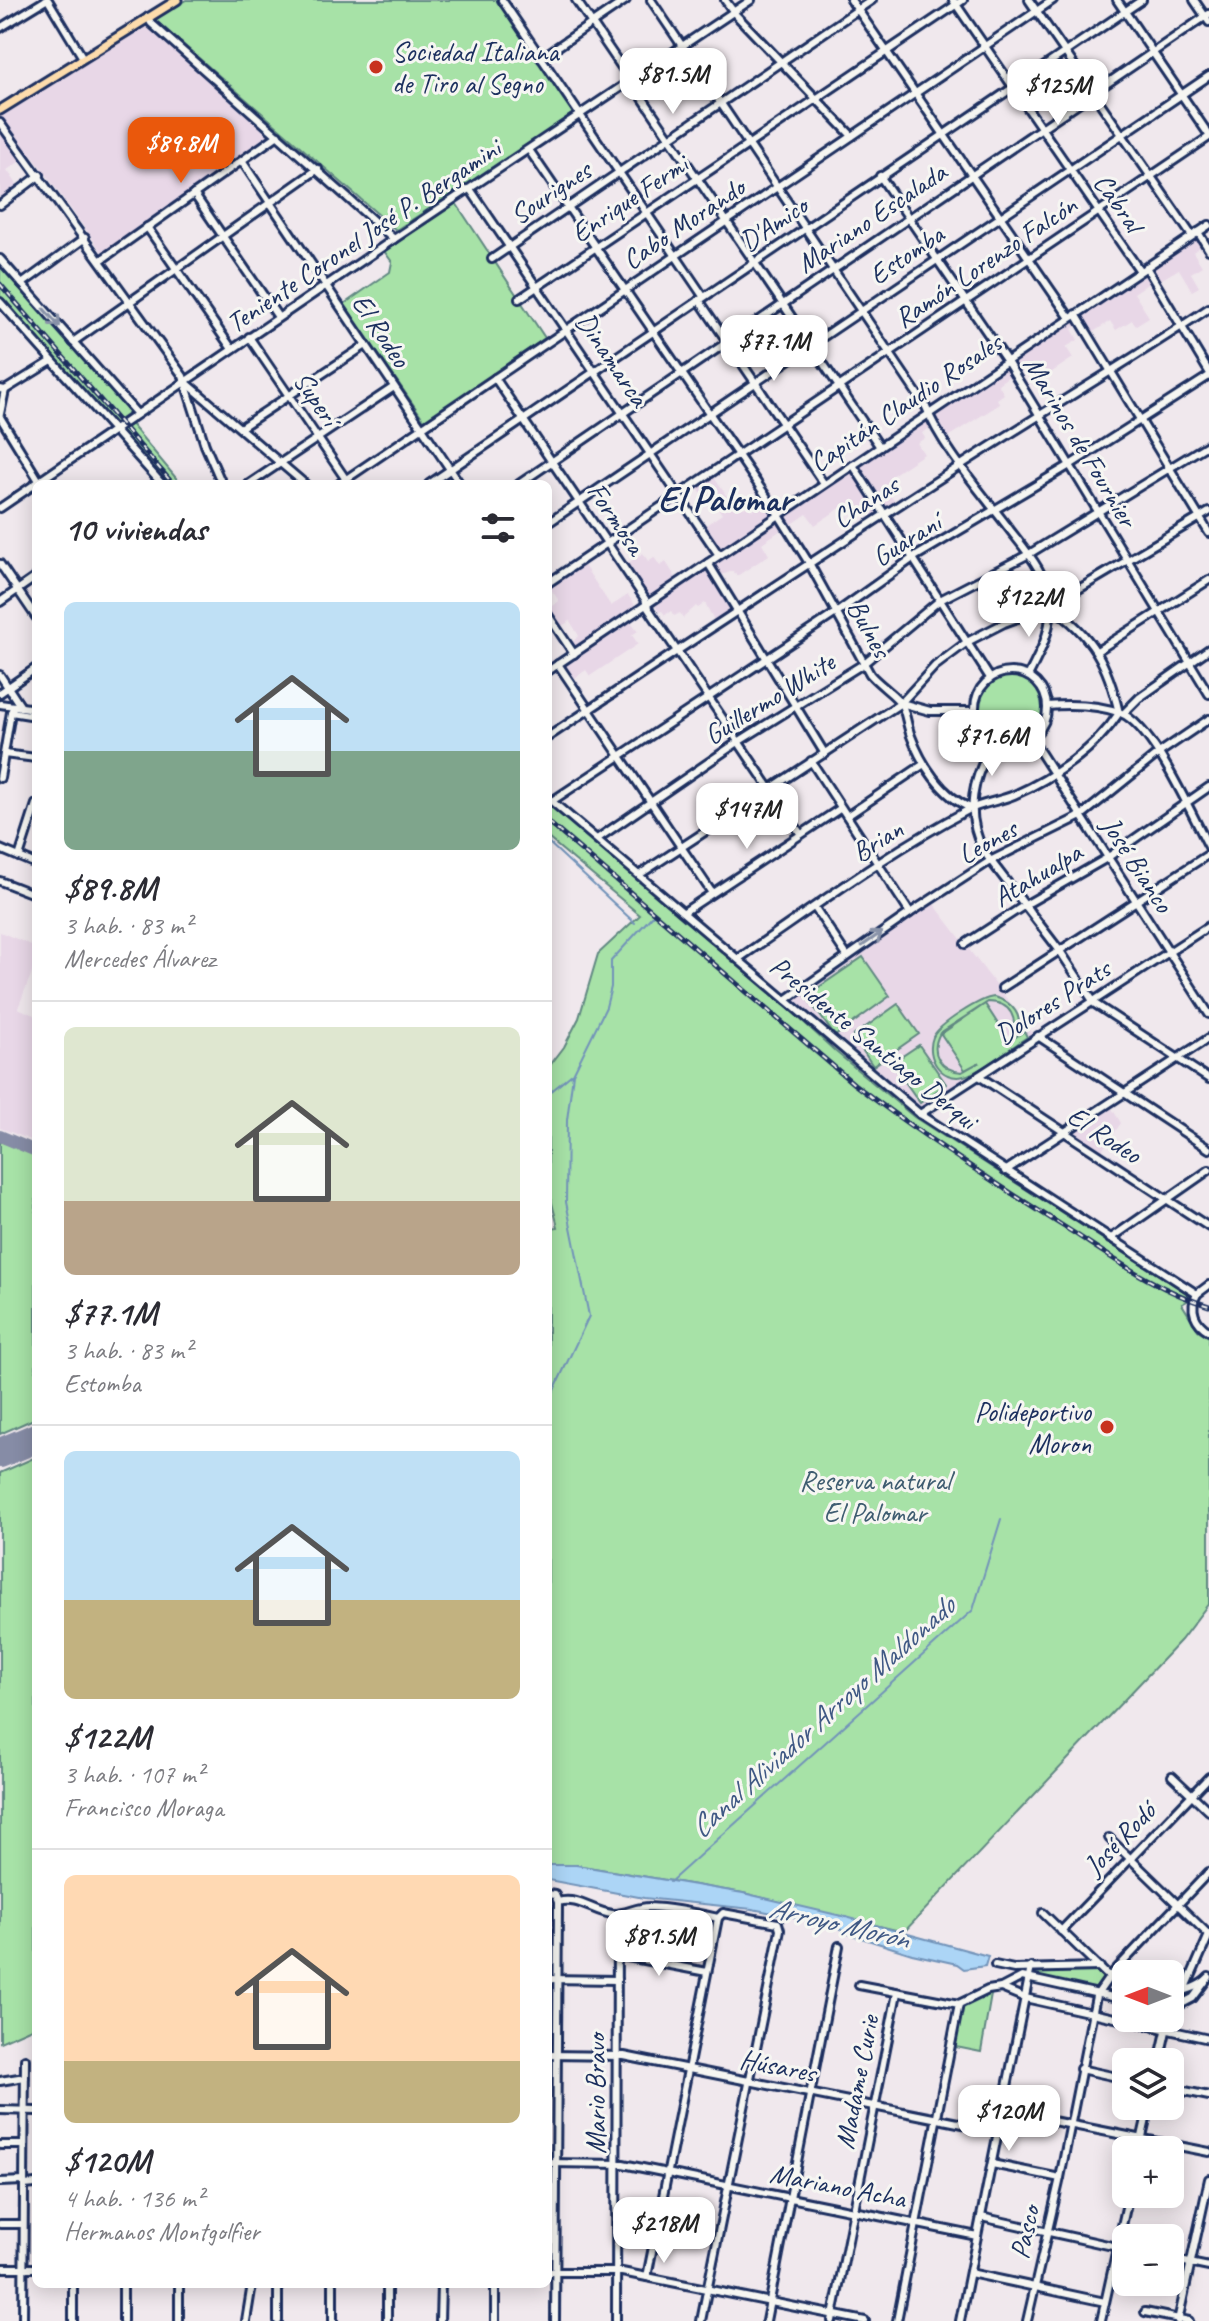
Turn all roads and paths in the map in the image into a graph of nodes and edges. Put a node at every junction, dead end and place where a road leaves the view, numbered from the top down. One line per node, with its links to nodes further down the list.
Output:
1 (47, 0): 25 (street); 31 (street)
2 (502, 0): 32 (street)
3 (576, 0): 24 (street)
4 (626, 0): 24 (street)
5 (651, 0): 27 (street)
6 (725, 0): 21 (street)
7 (751, 0): 21 (street, Teniente Coronel José P. Bergamini)
8 (851, 0): 18 (street)
9 (872, 0): 18 (street, Sourignes)
10 (963, 0): 17 (street, Enrique Fermi)
11 (1029, 0): 19 (street)
12 (1053, 0): 19 (street, Cabo Morando)
13 (1117, 0): 20 (street)
14 (1142, 0): 20 (street, D'Amico)
15 (1194, 0): 23 (street)
16 (173, 1): 22 (main road)
17 (954, 2): 26 (street, Cabral); 28 (street, Enrique Fermi)
18 (857, 10): 28 (street); 33 (street, Sourignes)
19 (1036, 11): 26 (street, Cabo Morando); 29 (street)
20 (1124, 11): 29 (street, D'Amico); 30 (street)
21 (734, 12): 27 (street, Teniente Coronel José P. Bergamini); 33 (street)
22 (148, 17): 31 (main road); 46 (street)
23 (1208, 18): 30 (street, Mariano Escalada)
24 (592, 23): 32 (street); 35 (street)
25 (0, 28)
26 (984, 45): 36 (street, Cabral); 37 (street, Cabo Morando)
27 (683, 46): 35 (street, Teniente Coronel José P. Bergamini); 41 (street)
28 (887, 52): 37 (street); 40 (street, Enrique Fermi)
29 (1065, 52): 36 (street, D'Amico); 38 (street)
30 (1153, 53): 38 (street, Mariano Escalada); 39 (street)
31 (83, 58): 42 (main road)
32 (541, 58): 43 (street)
33 (781, 62): 40 (street); 41 (street, Sourignes)
34 (1209, 76): 39 (street, Estomba)
35 (631, 82): 43 (street, Teniente Coronel José P. Bergamini); 51 (street)
36 (1012, 88): 45 (street, Cabral); 47 (street, D'Amico)
37 (914, 93): 47 (street); 49 (street, Cabo Morando)
38 (1094, 93): 45 (street, Mariano Escalada); 48 (street)
39 (1181, 94): 48 (street, Estomba); 50 (street)
40 (817, 98): 49 (street); 52 (street, Enrique Fermi)
41 (721, 103): 51 (street, Sourignes); 52 (street)
42 (0, 110)
43 (580, 116): 53 (street, Teniente Coronel José P. Bergamini); 57 (street)
44 (0, 123): 58 (street)
45 (1041, 128): 56 (street, Cabral); 61 (street, Mariano Escalada)
46 (278, 135): 54 (street); 55 (street)
47 (943, 135): 60 (street, D'Amico); 61 (street)
48 (1123, 135): 56 (street, Estomba); 59 (street)
49 (852, 136): 63 (street, Cabo Morando)
50 (1209, 136): 59 (street, Ramón Lorenzo Falcón)
51 (669, 137): 57 (street, Sourignes); 62 (street)
52 (749, 145): 62 (street, Enrique Fermi); 63 (street)
53 (529, 150): 64 (street, Teniente Coronel José P. Bergamini); 68 (street, Bulnes)
54 (242, 161): 65 (street); 66 (street, El Rodeo)
55 (318, 169): 66 (street); 80 (street)
56 (1069, 170): 69 (street, Cabral); 72 (street, Estomba)
57 (618, 172): 68 (street, Sourignes); 70 (street)
58 (40, 175): 67 (street); 79 (street)
59 (1151, 175): 69 (street, Ramón Lorenzo Falcón); 77 (street)
60 (880, 176): 71 (street, Marinos de Fournier); 76 (street, D'Amico)
61 (972, 176): 71 (street, Mariano Escalada); 72 (street)
62 (698, 178): 70 (street, Enrique Fermi); 73 (street)
63 (778, 186): 73 (street, Cabo Morando); 76 (street)
64 (470, 189): 80 (street, Teniente Coronel José P. Bergamini); 81 (street, Dinamarca)
65 (194, 194): 75 (street); 78 (street)
66 (270, 203): 78 (street); 95 (street, El Rodeo)
67 (0, 205)
68 (568, 207): 81 (street, Sourignes); 82 (street, Bulnes)
69 (1098, 211): 88 (street, Ramón Lorenzo Falcón); 92 (street, Cabral)
70 (647, 213): 82 (street, Enrique Fermi); 84 (street)
71 (909, 217): 87 (street, Marinos de Fournier); 93 (street, Mariano Escalada)
72 (1000, 217): 87 (street, Estomba); 88 (street)
73 (726, 221): 84 (street, Cabo Morando); 90 (street)
74 (1209, 225): 77 (street, Capitán Claudio Rosales)
75 (147, 227): 89 (street); 91 (street)
76 (805, 229): 90 (street, D'Amico); 93 (street)
77 (1195, 234): 83 (street); 92 (street, Capitán Claudio Rosales)
78 (223, 236): 91 (street); 107 (street)
79 (85, 238): 89 (street); 94 (street)
80 (394, 239): 95 (street, Teniente Coronel José P. Bergamini)
81 (510, 246): 86 (street, Sourignes); 96 (street, Dinamarca)
82 (596, 248): 96 (street, Enrique Fermi); 97 (street, Bulnes)
83 (1209, 250)
84 (675, 255): 97 (street, Cabo Morando); 98 (street)
85 (0, 259): 94 (street)
86 (492, 259)
87 (938, 259): 100 (street, Marinos de Fournier); 105 (street, Estomba)
88 (1028, 259): 100 (street, Ramón Lorenzo Falcón); 106 (street)
89 (101, 260): 101 (street)
90 (754, 262): 98 (street, D'Amico); 103 (street)
91 (176, 269): 101 (street); 116 (street)
92 (1143, 269): 106 (street, Capitán Claudio Rosales); 108 (street, Cabral)
93 (834, 270): 103 (street, Mariano Escalada); 105 (street)
94 (22, 284): 112 (street, one-way to 112)
95 (325, 285): 107 (street, Teniente Coronel José P. Bergamini); 114 (street, El Rodeo)
96 (538, 286): 99 (street, Enrique Fermi); 109 (street, Dinamarca)
97 (625, 289): 109 (street, Cabo Morando); 110 (street, Bulnes)
98 (701, 298): 110 (street, D'Amico); 113 (street)
99 (519, 299)
100 (965, 300): 117 (street, Ramón Lorenzo Falcón); 118 (street, Marinos de Fournier)
101 (130, 301): 112 (street); 125 (street)
102 (0, 302): 119 (street)
103 (782, 304): 113 (street, Mariano Escalada); 115 (street)
104 (1209, 308): 108 (street, Chanas)
105 (862, 310): 115 (street, Estomba); 117 (street)
106 (1073, 316): 118 (street, Capitán Claudio Rosales); 121 (street)
107 (278, 317): 111 (street, Teniente Coronel José P. Bergamini)
108 (1182, 326): 121 (street, Chanas); 123 (street, Cabral)
109 (566, 330): 120 (street, Dinamarca); 124 (street, Cabo Morando)
110 (653, 331): 120 (street, D'Amico); 122 (street, Bulnes)
111 (249, 337): 116 (street, Teniente Coronel José P. Bergamini); 130 (street, Superí)
112 (73, 342): 133 (street)
113 (727, 342): 122 (street, Mariano Escalada); 126 (street)
114 (366, 345): 127 (street, El Rodeo); 130 (street)
115 (811, 345): 126 (street, Estomba); 128 (street)
116 (232, 349): 125 (street, Teniente Coronel José P. Bergamini)
117 (890, 352): 128 (street, Ramón Lorenzo Falcón); 132 (street)
118 (1006, 360): 132 (street, Capitán Claudio Rosales); 135 (street, Marinos de Fournier)
119 (52, 361): 129 (street); 142 (street)
120 (595, 371): 131 (street, Dinamarca); 137 (street, D'Amico)
121 (1112, 372): 135 (street, Chanas); 138 (street)
122 (681, 373): 131 (street, Mariano Escalada); 134 (street, Bulnes)
123 (1209, 374): 138 (street, Guaraní)
124 (495, 378): 137 (street, Formosa); 141 (street, Cabo Morando)
125 (186, 382): 133 (street, Teniente Coronel José P. Bergamini); 140 (street); 158 (street)
126 (755, 383): 134 (street, Estomba); 139 (street)
127 (394, 387): 141 (street, El Rodeo); 143 (street)
128 (839, 387): 139 (street, Ramón Lorenzo Falcón); 145 (street)
129 (3, 390): 136 (street)
130 (289, 396): 140 (street); 143 (street, Superí)
131 (623, 412): 146 (street, Dinamarca); 148 (street, Mariano Escalada)
132 (929, 412): 145 (street, Capitán Claudio Rosales); 151 (street)
133 (137, 414): 142 (street, Teniente Coronel José P. Bergamini)
134 (709, 414): 146 (street, Estomba); 147 (street, Bulnes)
135 (1040, 415): 151 (street, Chanas); 152 (street, Marinos de Fournier)
136 (0, 416): 155 (street)
137 (522, 419): 148 (street, Formosa); 153 (street, D'Amico)
138 (1141, 421): 152 (street, Guaraní); 154 (street)
139 (783, 425): 147 (street, Ramón Lorenzo Falcón); 166 (street)
140 (240, 428): 149 (street)
141 (423, 428): 153 (street, El Rodeo); 162 (street, Cabo Morando)
142 (114, 430): 156 (street, Teniente Coronel José P. Bergamini); 157 (street)
143 (317, 438): 149 (street); 161 (street, Superí)
144 (1209, 444): 154 (street, Guillermo White)
145 (880, 447): 150 (street, Capitán Claudio Rosales)
146 (651, 454): 168 (street, Dinamarca); 169 (street, Estomba)
147 (738, 456): 168 (street, Ramón Lorenzo Falcón); 175 (street, Bulnes)
148 (551, 461): 165 (street, Mariano Escalada); 169 (street, Formosa)
149 (280, 463): 159 (street); 160 (street)
150 (853, 465): 166 (street, Capitán Claudio Rosales); 174 (street)
151 (961, 465): 171 (street); 174 (street, Chanas)
152 (1070, 465): 171 (street, Guaraní); 173 (street, Marinos de Fournier)
153 (450, 469): 163 (street, D'Amico); 164 (street, El Rodeo)
154 (1171, 469): 173 (street, Guillermo White); 176 (street)
155 (39, 480)
156 (43, 480)
157 (158, 480)
158 (220, 480)
159 (255, 480)
160 (300, 480)
161 (342, 480)
162 (348, 480)
163 (435, 480)
164 (457, 480)
165 (525, 480)
166 (824, 484): 175 (street, Capitán Claudio Rosales)
167 (32, 487): 170 (street, Teniente Coronel José P. Bergamini)
168 (679, 495): 179 (street, Ramón Lorenzo Falcón); 181 (street, Dinamarca)
169 (580, 502): 177 (street, Estomba); 179 (street, Formosa)
170 (0, 508)
171 (995, 509): 180 (street); 182 (street, Guaraní)
172 (1209, 512): 176 (street)
173 (1099, 513): 180 (street, Guillermo White); 183 (street, Marinos de Fournier)
174 (886, 514): 182 (street); 185 (street, Chanas)
175 (779, 515): 181 (street, Capitán Claudio Rosales); 185 (street, Bulnes)
176 (1200, 518): 178 (street); 183 (street)
177 (552, 520)
178 (1209, 533)
179 (608, 543): 188 (street, Ramón Lorenzo Falcón); 193 (street, Formosa)
180 (1029, 554): 191 (street, Guillermo White); 194 (street)
181 (719, 555): 184 (street, Capitán Claudio Rosales)
182 (913, 558): 191 (street); 198 (street, Guaraní)
183 (1128, 561): 194 (street); 197 (street, Marinos de Fournier)
184 (708, 563): 193 (street, Capitán Claudio Rosales); 195 (street)
185 (809, 563): 195 (street, Chanas); 198 (street, Bulnes)
186 (0, 564): 190 (street)
187 (32, 580): 190 (street)
188 (552, 580)
189 (1209, 580): 197 (street)
190 (18, 590): 192 (street); 196 (street)
191 (940, 600): 200 (street); 208 (street, Guillermo White)
192 (0, 602)
193 (647, 604): 202 (street, Formosa); 204 (street, Capitán Claudio Rosales)
194 (1050, 606): 200 (street); 203 (street); 212 (street)
195 (737, 610): 202 (street, Chanas); 205 (street)
196 (32, 611)
197 (1159, 612): 203 (street); 206 (street, Marinos de Fournier)
198 (836, 613): 205 (street, Guaraní); 208 (street, Bulnes)
199 (552, 621): 204 (street)
200 (967, 642): 213 (street); 218 (street)
201 (1209, 649): 206 (street, Brian)
202 (676, 651): 217 (street, Formosa); 224 (street, Chanas)
203 (1097, 651): 226 (street)
204 (574, 654): 207 (street, Capitán Claudio Rosales)
205 (766, 658): 217 (street, Guaraní); 220 (street)
206 (1189, 662): 216 (street, Marinos de Fournier); 226 (street, Brian)
207 (558, 664): 209 (street, Capitán Claudio Rosales); 224 (street)
208 (863, 664): 218 (street, Bulnes); 220 (street, Guillermo White)
209 (552, 668)
210 (32, 671): 214 (street)
211 (0, 675): 214 (street)
212 (1028, 676): 213 (street); 221 (street)
213 (990, 678): 225 (street)
214 (8, 687): 215 (street); 222 (street)
215 (0, 693)
216 (1209, 694)
217 (708, 697): 232 (street, Formosa); 236 (street, Guaraní)
218 (901, 703): 225 (street); 235 (street); 239 (street)
219 (0, 704): 222 (street)
220 (794, 706): 232 (street, Guillermo White); 235 (street)
221 (1047, 706): 226 (street); 230 (street)
222 (15, 709): 223 (street); 227 (street); 234 (street)
223 (32, 709)
224 (589, 709): 229 (street, Chanas); 236 (street)
225 (975, 711): 231 (street)
226 (1121, 713): 233 (street); 240 (street, Brian)
227 (32, 715)
228 (1209, 719): 233 (street, Leones)
229 (552, 734)
230 (1031, 738): 231 (street); 240 (street, José Bianco)
231 (995, 741): 249 (street)
232 (738, 742): 243 (street, Formosa); 246 (street, Guillermo White)
233 (1159, 753): 247 (street); 252 (street, Leones)
234 (4, 754): 237 (street); 241 (street)
235 (825, 754): 238 (street)
236 (619, 756): 244 (street, Guaraní); 246 (street)
237 (32, 758)
238 (811, 761): 243 (street); 248 (street)
239 (924, 764): 249 (street); 251 (street)
240 (1053, 774): 249 (street, Brian); 252 (street, José Bianco)
241 (0, 778)
242 (1209, 787): 247 (street, Atahualpa)
243 (769, 788): 253 (street, Formosa); 255 (street)
244 (552, 798)
245 (552, 801): 254 (street, Presidente Santiago Derqui)
246 (651, 801): 254 (street, Guillermo White); 255 (street)
247 (1185, 803): 256 (street); 260 (street, Atahualpa)
248 (841, 808): 251 (street); 253 (street)
249 (971, 808): 261 (street); 263 (street, Brian)
250 (32, 816): 259 (street)
251 (847, 816): 263 (street)
252 (1081, 816): 260 (street, José Bianco); 261 (street, Leones)
253 (800, 833): 267 (street)
254 (597, 839): 264 (street, Presidente Santiago Derqui)
255 (681, 847): 264 (street); 267 (street)
256 (1209, 847)
257 (0, 849): 259 (street)
258 (1209, 854): 268 (street)
259 (19, 857): 262 (street)
260 (1107, 858): 268 (street, José Bianco); 269 (street, Atahualpa)
261 (990, 861): 269 (street); 272 (street, Leones)
262 (32, 862)
263 (878, 864): 270 (street, Brian); 272 (street)
264 (639, 875): 271 (street, Presidente Santiago Derqui)
265 (0, 881): 266 (street)
266 (32, 893)
267 (712, 893): 271 (street)
268 (1136, 902): 275 (street); 276 (street, José Bianco)
269 (1025, 905): 274 (street, Atahualpa); 275 (street)
270 (815, 908): 277 (street); 278 (street, Brian)
271 (684, 912): 278 (street, Presidente Santiago Derqui)
272 (910, 913): 277 (street, Leones, one-way to 272)
273 (1209, 926): 276 (street, Dolores Prats)
274 (965, 944)
275 (1060, 951): 279 (street); 281 (street)
276 (1168, 952): 281 (street, Dolores Prats); 282 (street, José Bianco)
277 (847, 956): 280 (street, Leones)
278 (738, 959): 280 (street, Presidente Santiago Derqui)
279 (1002, 988)
280 (786, 1000): 289 (street, Presidente Santiago Derqui)
281 (1093, 1001): 283 (street, Dolores Prats); 285 (street)
282 (1209, 1014)
283 (1038, 1036): 286 (street, Dolores Prats); 288 (street)
284 (1209, 1038): 285 (street)
285 (1177, 1059): 287 (street); 288 (street)
286 (979, 1076): 289 (street, Dolores Prats); 290 (street, El Rodeo)
287 (1209, 1079)
288 (1123, 1094): 290 (street); 291 (street)
289 (920, 1114): 293 (street, Presidente Santiago Derqui)
290 (1063, 1132): 293 (street); 294 (street, El Rodeo)
291 (1209, 1149)
292 (1209, 1170): 294 (street)
293 (1005, 1171): 296 (street, Presidente Santiago Derqui)
294 (1166, 1200): 295 (street, El Rodeo); 296 (street)
295 (1209, 1227)
296 (1110, 1239): 298 (street, Presidente Santiago Derqui)
297 (1209, 1285): 298 (street)
298 (1197, 1294): 299 (street)
299 (1209, 1331)
300 (1172, 1776): 302 (street)
301 (1209, 1777): 302 (street, José Rodó)
302 (1191, 1795): 303 (street); 305 (street, José Rodó)
303 (1209, 1811)
304 (1109, 1838): 305 (street)
305 (1130, 1858): 309 (street); 313 (street, José Rodó)
306 (1209, 1872): 309 (street)
307 (552, 1895): 308 (street)
308 (558, 1902): 311 (street); 326 (street)
309 (1177, 1904): 314 (street); 323 (street)
310 (1043, 1913): 313 (street)
311 (617, 1915): 312 (street); 316 (street, Mario Bravo)
312 (720, 1916): 321 (street); 353 (street)
313 (1061, 1931): 319 (street)
314 (1209, 1935): 322 (street)
315 (839, 1946): 355 (street)
316 (617, 1955): 321 (street); 328 (street, Mario Bravo)
317 (995, 1965): 320 (street)
318 (1031, 1967): 319 (street); 320 (street); 327 (street)
319 (1100, 1967): 323 (street)
320 (1014, 1969): 324 (street)
321 (707, 1972): 348 (street)
322 (1193, 1972): 329 (street); 330 (street)
323 (1110, 1976): 334 (street)
324 (1018, 1978): 327 (street); 332 (street)
325 (552, 1979): 326 (street)
326 (558, 1979): 328 (street); 345 (street)
327 (1029, 1979): 334 (street); 337 (street)
328 (617, 1980): 346 (street, Mario Bravo)
329 (1208, 1980): 333 (street); 338 (street)
330 (1184, 1983)
331 (859, 1985): 335 (street)
332 (1001, 1988): 337 (street); 339 (street)
333 (1184, 1989)
334 (1097, 1992): 336 (street); 340 (street, Pasco)
335 (897, 1993): 339 (street); 357 (street, Madame Curie)
336 (1112, 1996)
337 (1025, 1998): 340 (street); 361 (street)
338 (1184, 2003)
339 (959, 2004): 362 (street)
340 (1092, 2012): 341 (street); 349 (street, Pasco)
341 (1112, 2017)
342 (1179, 2032): 343 (street)
343 (1209, 2039)
344 (552, 2055): 345 (street, Húsares)
345 (558, 2055): 346 (street, Húsares); 370 (street)
346 (617, 2056): 348 (street, Húsares); 371 (street, Mario Bravo)
347 (25, 2059): 351 (street)
348 (689, 2069): 353 (street, Húsares); 373 (street)
349 (1080, 2069): 350 (street); 363 (street, Pasco)
350 (1112, 2076)
351 (25, 2077): 352 (street); 359 (street)
352 (0, 2081)
353 (750, 2082): 355 (street, Húsares); 379 (street)
354 (1184, 2091): 356 (street)
355 (811, 2094): 357 (street, Húsares); 380 (street)
356 (1209, 2096)
357 (874, 2106): 362 (street, Húsares); 382 (street, Madame Curie)
358 (0, 2110): 359 (street)
359 (25, 2111): 360 (street); 367 (street)
360 (32, 2111)
361 (1002, 2111): 363 (street); 364 (street)
362 (938, 2120): 364 (street, Húsares); 386 (street)
363 (1070, 2124): 365 (street); 374 (street, Pasco)
364 (998, 2131): 372 (street)
365 (1132, 2136)
366 (0, 2145): 367 (street)
367 (24, 2145): 377 (street)
368 (1184, 2147): 369 (street)
369 (1209, 2152)
370 (552, 2163): 371 (street, Mariano Acha); 397 (street)
371 (617, 2164): 373 (street, Mariano Acha); 398 (street, Mario Bravo)
372 (992, 2164): 374 (street); 383 (street)
373 (667, 2173): 379 (street, Mariano Acha); 400 (street)
374 (1060, 2178): 387 (street, Pasco)
375 (1209, 2179): 381 (street)
376 (0, 2182): 377 (street)
377 (24, 2183): 378 (street); 385 (street)
378 (32, 2184)
379 (729, 2185): 380 (street, Mariano Acha); 411 (street)
380 (790, 2198): 382 (street, Mariano Acha); 412 (street)
381 (1206, 2210): 391 (street)
382 (853, 2211): 386 (street, Mariano Acha); 415 (street, Madame Curie)
383 (981, 2217): 387 (street); 388 (street)
384 (0, 2224): 385 (street)
385 (23, 2224): 392 (street)
386 (917, 2224): 388 (street, Mariano Acha); 432 (street)
387 (1047, 2232): 389 (street); 401 (street, Pasco)
388 (977, 2236): 399 (street)
389 (1112, 2246)
390 (1184, 2262): 391 (street)
391 (1191, 2263): 393 (street); 416 (street)
392 (23, 2267): 394 (street); 395 (street); 417 (street)
393 (1209, 2267)
394 (0, 2268)
395 (32, 2268)
396 (1112, 2270): 413 (street)
397 (552, 2272): 398 (street); 427 (street)
398 (616, 2272): 400 (street); 428 (street, Mario Bravo)
399 (970, 2273): 401 (street); 433 (street)
400 (647, 2277): 411 (street)
401 (1034, 2286): 413 (street); 434 (street, Pasco)
402 (73, 2288): 418 (street)
403 (123, 2288): 419 (street)
404 (179, 2288): 420 (street)
405 (251, 2288): 421 (street)
406 (278, 2288): 422 (street)
407 (333, 2288): 423 (street)
408 (387, 2288): 424 (street)
409 (441, 2288): 425 (street)
410 (495, 2288): 426 (street)
411 (707, 2290): 412 (street); 429 (street)
412 (769, 2302): 415 (street); 430 (street)
413 (1105, 2302): 435 (street)
414 (1145, 2312): 416 (street)
415 (832, 2318): 431 (street)
416 (1178, 2320): 436 (street)
417 (23, 2321)
418 (73, 2321)
419 (123, 2321)
420 (179, 2321)
421 (246, 2321)
422 (278, 2321)
423 (333, 2321)
424 (387, 2321)
425 (440, 2321)
426 (495, 2321)
427 (555, 2321)
428 (616, 2321)
429 (701, 2321)
430 (766, 2321)
431 (865, 2321)
432 (897, 2321)
433 (960, 2321)
434 (1027, 2321)
435 (1101, 2321)
436 (1189, 2321)

